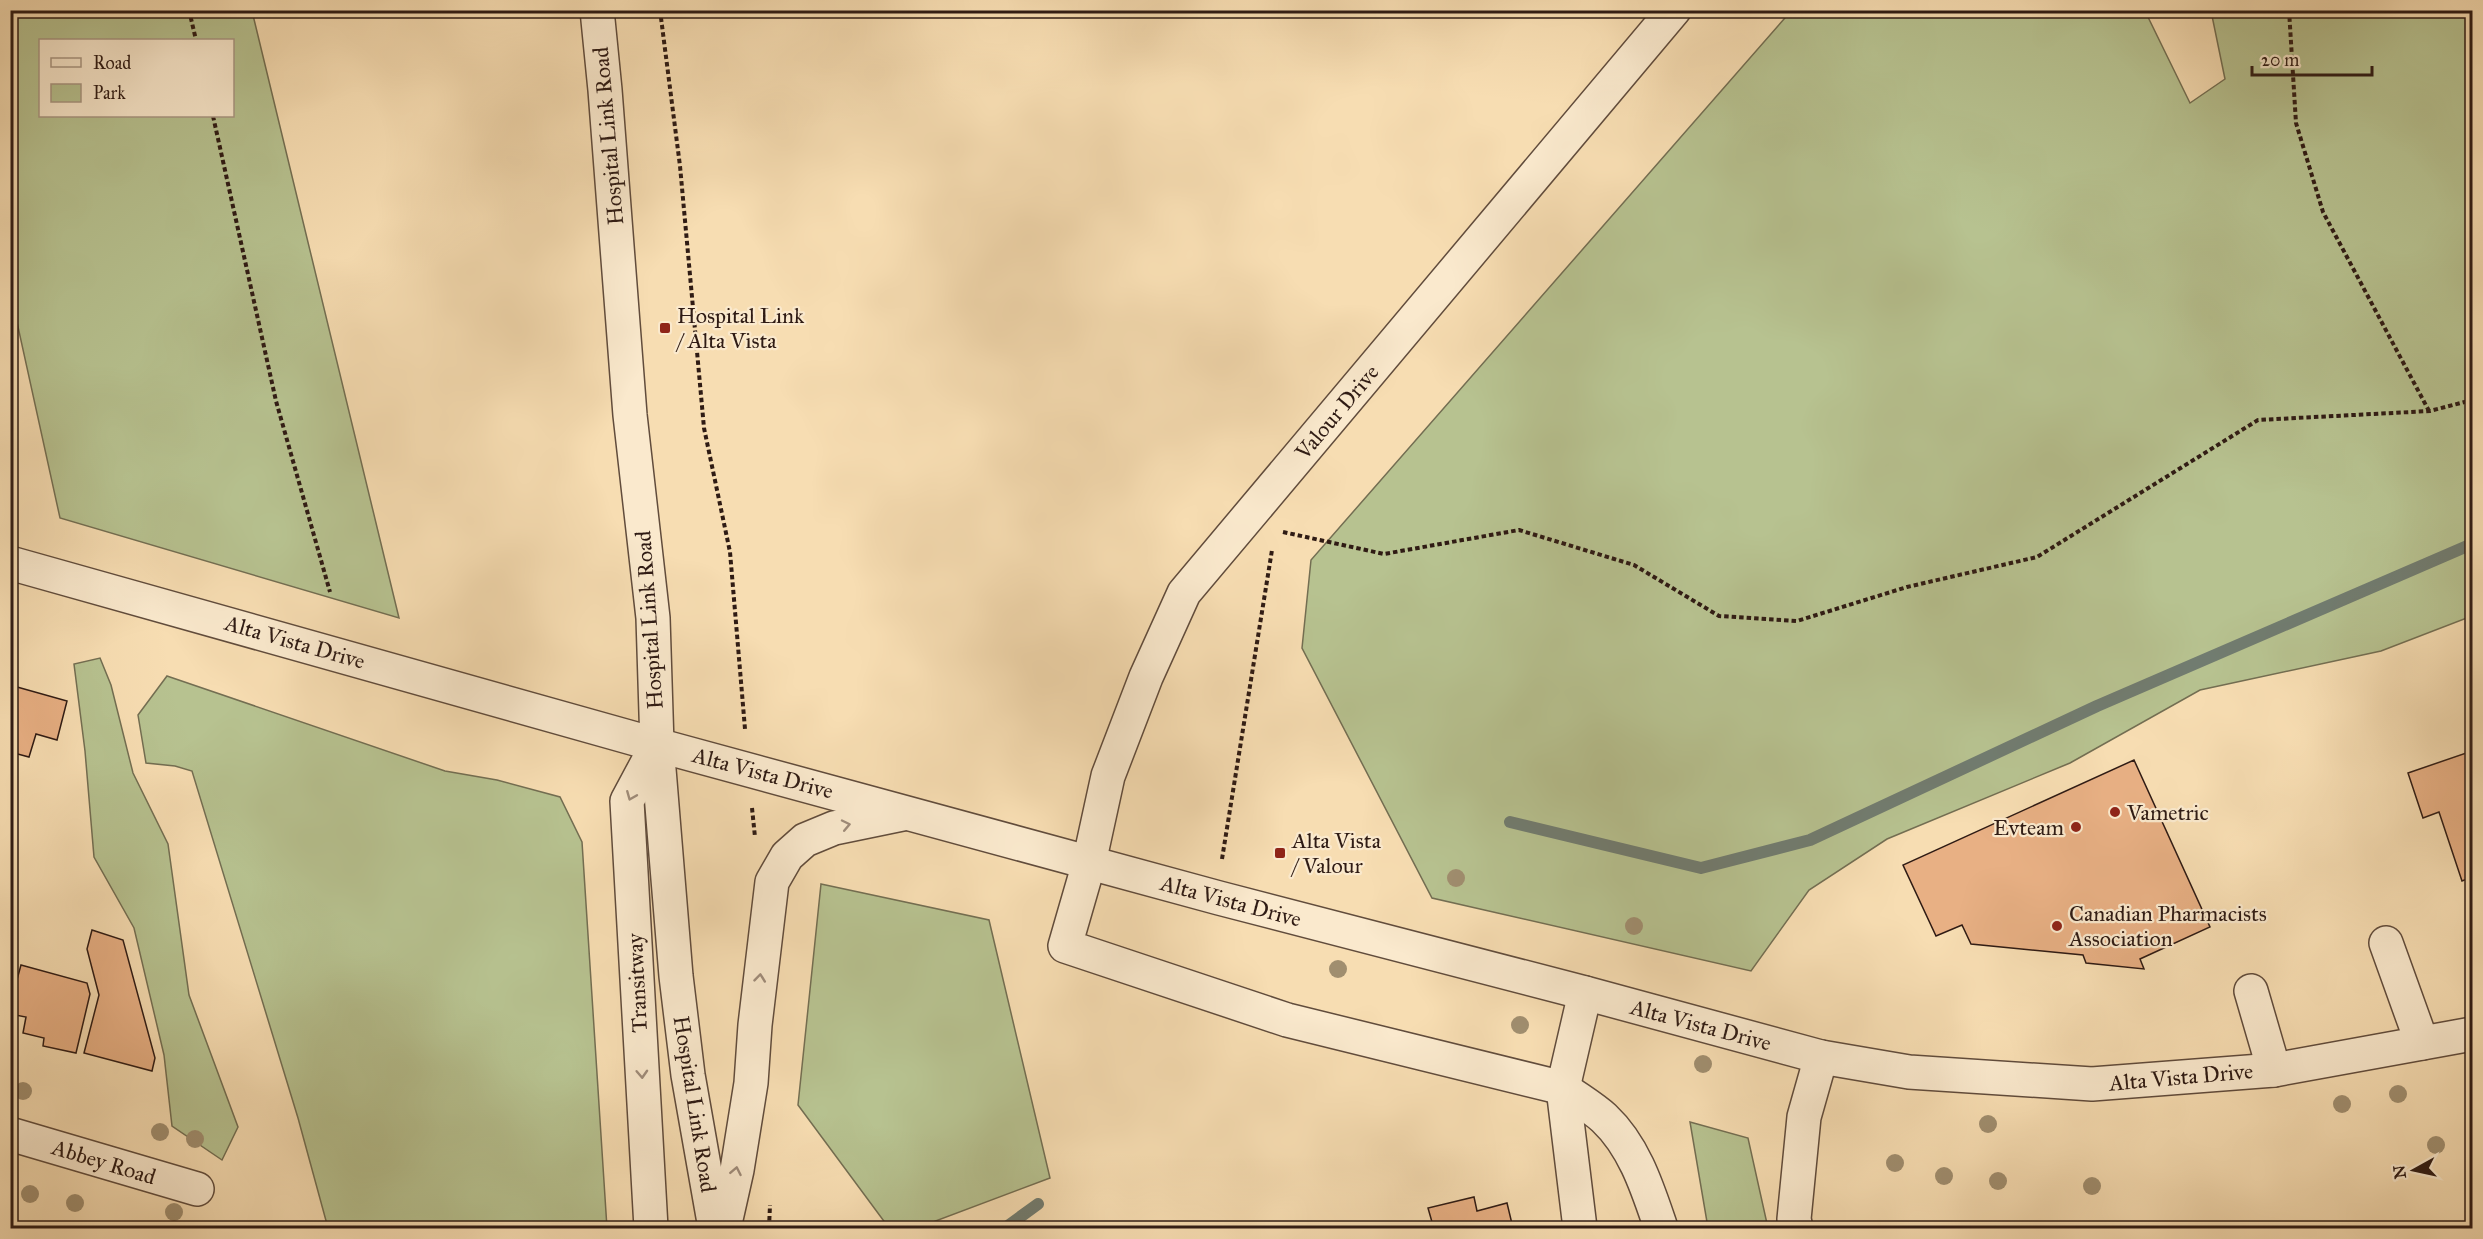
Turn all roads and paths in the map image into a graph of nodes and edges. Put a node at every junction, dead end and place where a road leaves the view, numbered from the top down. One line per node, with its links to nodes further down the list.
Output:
1 (189, 10): 6 (path)
2 (597, 10): 15 (street, Hospital Link Road)
3 (660, 10): 14 (path)
4 (1674, 10): 17 (street, Valour Drive)
5 (2289, 10): 9 (path)
6 (196, 39)
7 (213, 117): 13 (path)
8 (2472, 400): 9 (path)
9 (2430, 411): 10 (path)
10 (1275, 530)
11 (1273, 542): 18 (path)
12 (10, 563): 15 (street, Alta Vista Drive)
13 (330, 592)
14 (744, 707)
15 (657, 745): 16 (street, Alta Vista Drive); 29 (street, Transitway, one-way to 29); 30 (street, Hospital Link Road)
16 (908, 812): 17 (street, Alta Vista Drive); 31 (street, one-way to 16)
17 (1089, 863): 18 (street, Alta Vista Drive); 26 (street, Valour Drive)
18 (1219, 898): 21 (street, Alta Vista Drive)
19 (2386, 943): 23 (street)
20 (2251, 991): 25 (street)
21 (1585, 993): 24 (street, Alta Vista Drive); 26 (street)
22 (2472, 1034): 23 (street, Alta Vista Drive)
23 (2422, 1043): 25 (street, Alta Vista Drive)
24 (1821, 1057): 25 (street, Alta Vista Drive); 34 (street)
25 (2274, 1070)
26 (1563, 1089): 32 (street); 33 (street)
27 (10, 1134): 28 (street, Abbey Road)
28 (197, 1189)
29 (651, 1228)
30 (715, 1228)
31 (724, 1228)
32 (1580, 1228)
33 (1661, 1228)
34 (1796, 1228)

